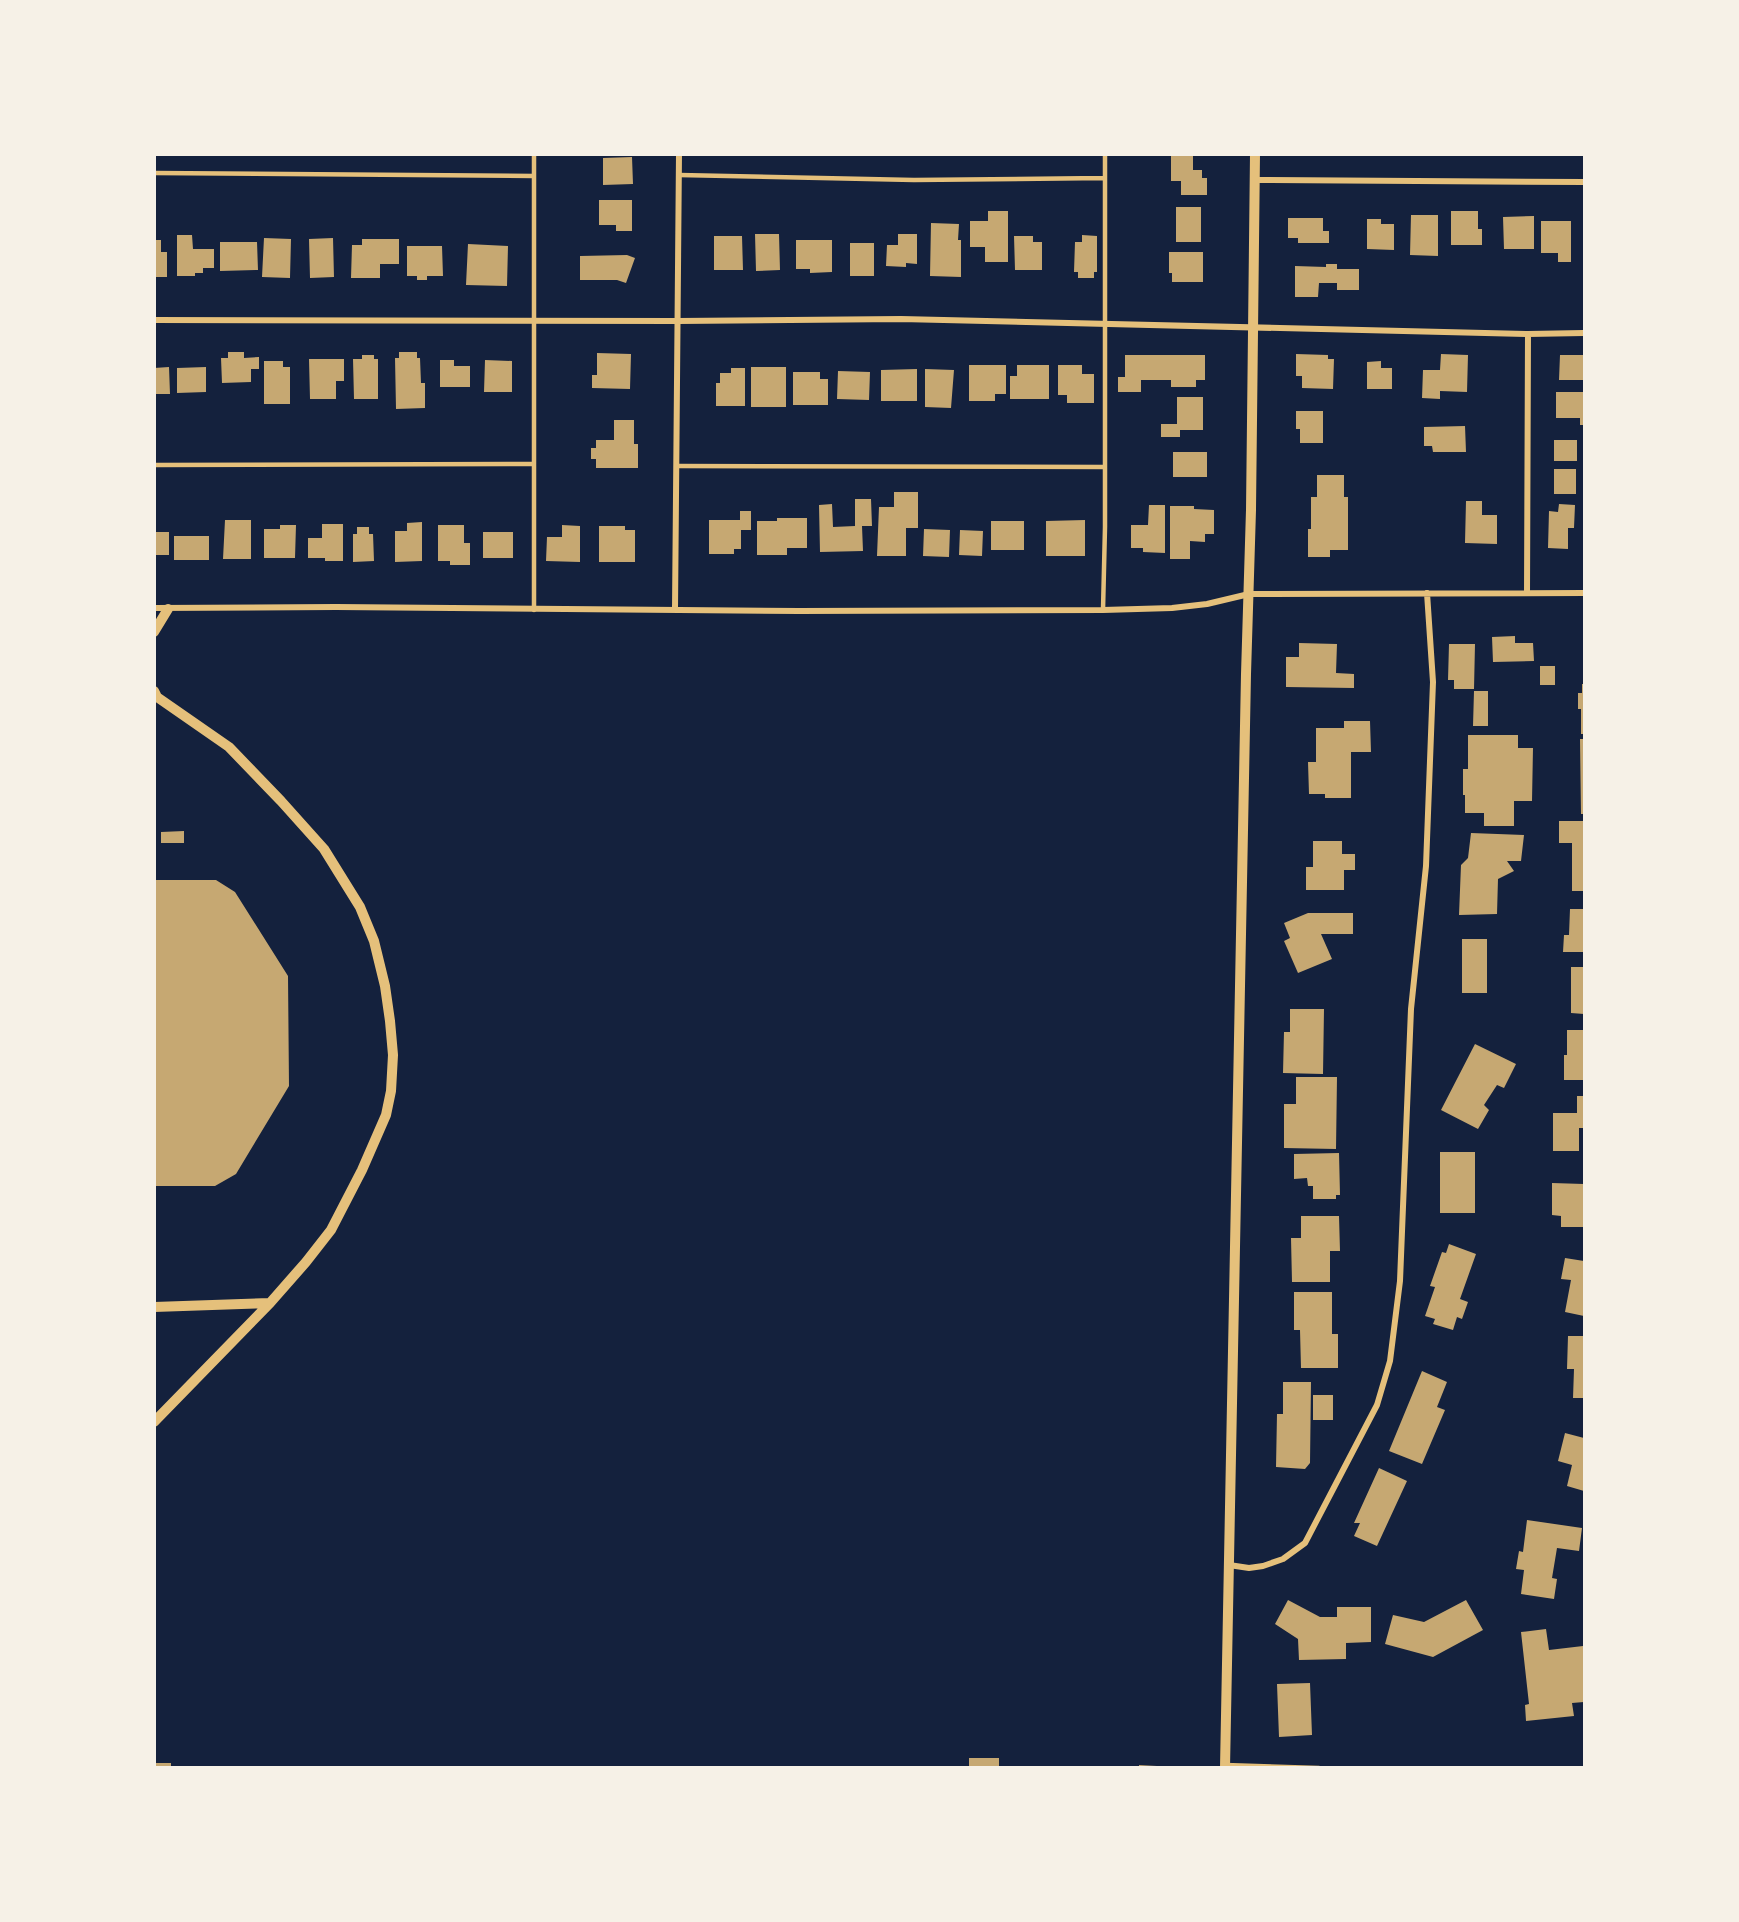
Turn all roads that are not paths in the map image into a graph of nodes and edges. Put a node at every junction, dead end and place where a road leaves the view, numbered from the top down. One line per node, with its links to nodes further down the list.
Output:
1 (534, 154): 6 (lane)
2 (679, 154): 7 (street)
3 (1105, 154): 8 (lane)
4 (1255, 154): 9 (street)
5 (154, 173): 6 (lane)
6 (534, 176): 12 (lane)
7 (679, 176): 8 (lane); 13 (street)
8 (1105, 178): 14 (lane)
9 (1255, 180): 10 (street); 15 (street)
10 (1584, 182)
11 (154, 320): 12 (street)
12 (534, 321): 13 (street); 18 (lane)
13 (678, 321): 14 (street); 20 (street)
14 (1105, 323): 15 (street); 21 (lane)
15 (1253, 327): 17 (street); 25 (street)
16 (1584, 333): 17 (street)
17 (1528, 334): 23 (street)
18 (534, 464): 19 (lane); 28 (lane)
19 (154, 465)
20 (676, 466): 21 (lane); 29 (street)
21 (1105, 466): 30 (lane)
22 (1427, 593): 23 (street); 25 (street); 36 (street)
23 (1527, 593): 24 (street)
24 (1584, 593)
25 (1249, 594): 30 (street); 36 (street)
26 (154, 608): 27 (street)
27 (168, 609): 28 (street); 31 (street)
28 (534, 610): 29 (street)
29 (675, 610): 30 (street)
30 (1103, 610)
31 (154, 632)
32 (156, 694): 33 (street)
33 (270, 1303): 34 (street); 35 (street)
34 (154, 1307)
35 (154, 1422)
36 (1229, 1565): 37 (street)
37 (1225, 1766): 38 (lane)
38 (1319, 1767)

